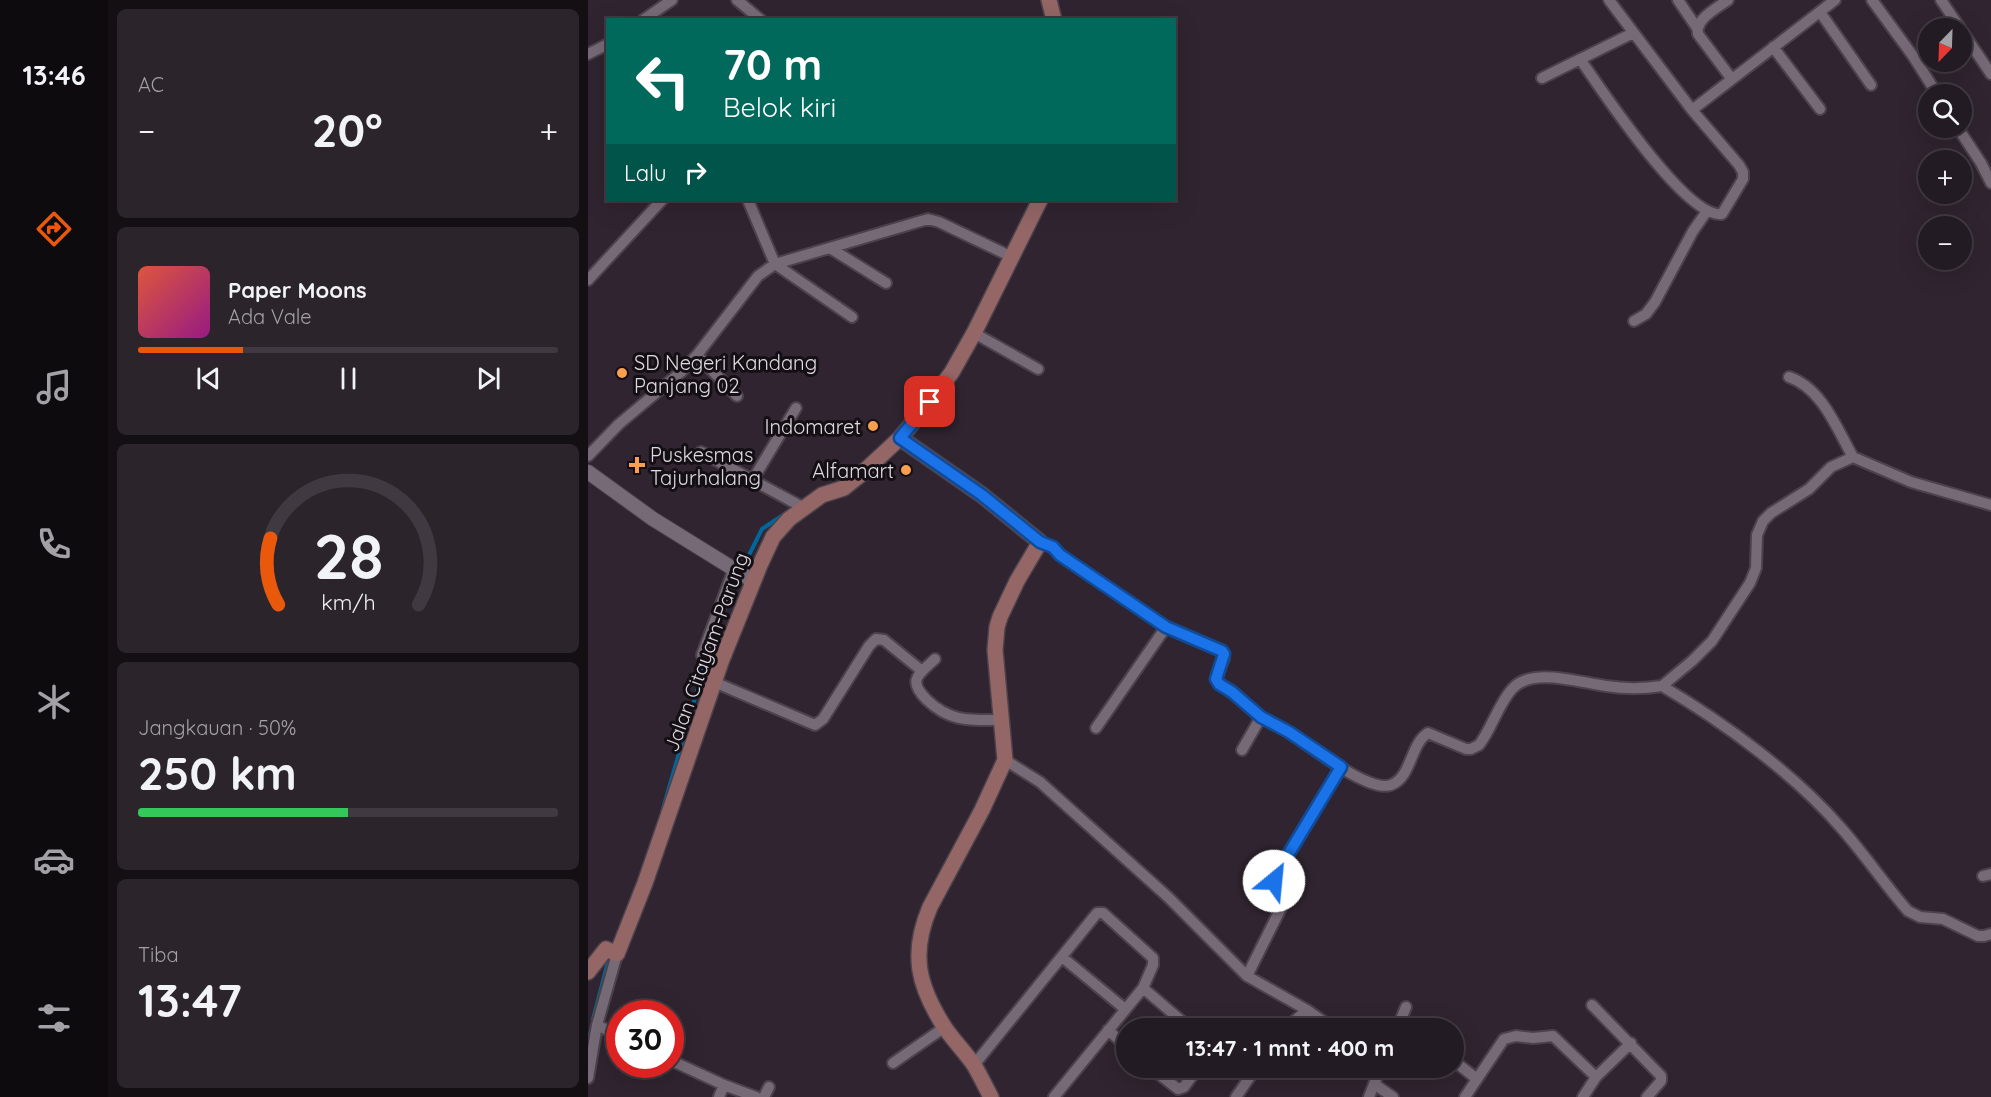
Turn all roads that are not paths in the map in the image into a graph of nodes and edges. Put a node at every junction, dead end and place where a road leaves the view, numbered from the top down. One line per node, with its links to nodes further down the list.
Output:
1 (672, 0): 11 (street)
2 (737, 0): 12 (street)
3 (1049, 0): 13 (main road)
4 (1609, 0): 16 (street)
5 (1678, 0): 15 (street)
6 (1728, 0): 15 (street)
7 (1835, 0): 10 (street)
8 (1872, 0): 25 (street)
9 (1941, 0): 14 (street)
10 (1820, 12): 19 (street); 26 (street)
11 (647, 18)
12 (759, 18)
13 (1054, 18)
14 (1953, 18)
15 (1697, 28): 24 (street)
16 (1633, 33): 21 (street); 27 (street)
17 (606, 45): 20 (street)
18 (1972, 46): 22 (street)
19 (1773, 47): 24 (street); 28 (street)
20 (588, 54)
21 (1580, 59): 23 (street); 34 (street)
22 (1991, 74)
23 (1542, 78)
24 (1731, 78): 27 (street)
25 (1931, 84)
26 (1871, 85)
27 (1692, 110): 34 (street)
28 (1820, 110)
29 (1965, 138): 30 (street)
30 (1991, 183)
31 (661, 201): 38 (street)
32 (748, 201): 37 (street)
33 (1040, 201): 36 (main road, Jalan Citayam-Parung)
34 (1707, 211): 41 (street)
35 (830, 248): 36 (street); 37 (street); 39 (street)
36 (1012, 257): 42 (main road, Jalan Citayam-Parung)
37 (775, 264): 40 (street); 43 (street)
38 (588, 280)
39 (886, 284)
40 (852, 317)
41 (1634, 321)
42 (974, 333): 44 (street); 48 (main road, Jalan Citayam-Parung)
43 (697, 355): 46 (street); 50 (street)
44 (1038, 369)
45 (1789, 377): 51 (street)
46 (737, 396)
47 (796, 408): 53 (street)
48 (900, 438): 55 (main road, Jalan Citayam-Parung); 56 (main road)
49 (702, 452): 53 (street)
50 (588, 456)
51 (1853, 457): 54 (street); 63 (street)
52 (588, 472): 57 (street)
53 (752, 481): 55 (street)
54 (1991, 504)
55 (804, 508): 57 (main road, Jalan Citayam-Parung)
56 (1040, 542): 58 (street); 65 (main road)
57 (742, 574): 59 (street); 62 (main road, Jalan Citayam-Parung)
58 (1166, 627): 64 (street); 66 (street)
59 (702, 655)
60 (935, 659): 61 (street)
61 (922, 671): 62 (street); 65 (street)
62 (714, 682): 71 (main road, Jalan Citayam-Parung)
63 (1662, 686): 69 (street); 70 (street)
64 (1261, 717): 67 (street); 69 (street)
65 (1003, 720): 68 (main road)
66 (1096, 728)
67 (1242, 750)
68 (1005, 760): 74 (street); 85 (main road)
69 (1341, 767): 74 (street)
70 (1991, 934)
71 (614, 952): 73 (main road, Jalan Citayam-Parung); 84 (street)
72 (1062, 957): 75 (street); 78 (street); 91 (street)
73 (588, 972)
74 (1247, 976): 79 (street)
75 (1143, 988): 78 (street); 80 (street)
76 (1592, 1005): 89 (street)
77 (1406, 1007): 83 (street)
78 (1125, 1009): 87 (street)
79 (1307, 1010): 81 (street); 82 (street)
80 (1178, 1018)
81 (1298, 1018)
82 (1318, 1018)
83 (1402, 1018)
84 (597, 1025): 86 (street); 95 (street)
85 (945, 1028): 90 (street); 91 (main road)
86 (606, 1029)
87 (1108, 1030): 88 (street); 107 (street)
88 (1116, 1038)
89 (1631, 1043): 94 (street); 113 (street)
90 (893, 1063)
91 (974, 1065): 106 (main road)
92 (684, 1066): 102 (street)
93 (1464, 1069): 100 (street)
94 (1596, 1077): 100 (street); 112 (street)
95 (588, 1078)
96 (1163, 1078): 103 (street)
97 (1191, 1078): 103 (street)
98 (1250, 1078): 108 (street)
99 (1377, 1078): 101 (street)
100 (1477, 1079): 111 (street)
101 (1374, 1084): 109 (street); 110 (street)
102 (724, 1085): 104 (street); 105 (street)
103 (1182, 1093)
104 (719, 1097)
105 (756, 1097)
106 (991, 1097)
107 (1054, 1097)
108 (1236, 1097)
109 (1369, 1097)
110 (1393, 1097)
111 (1465, 1097)
112 (1583, 1097)
113 (1647, 1097)

